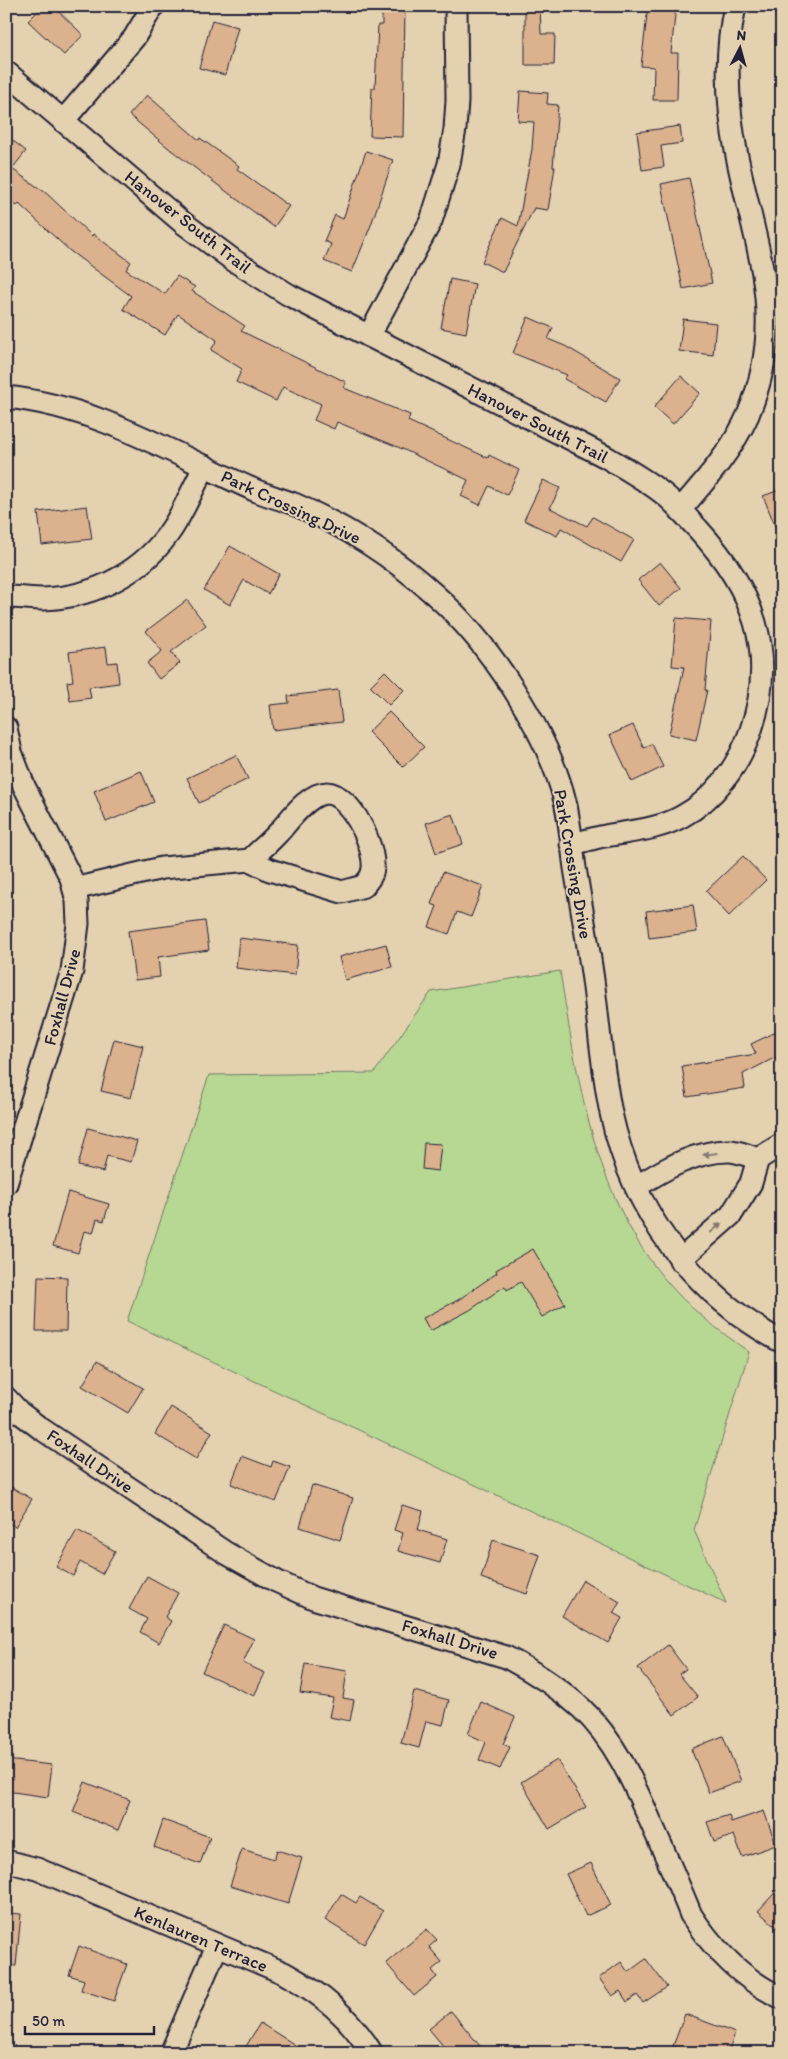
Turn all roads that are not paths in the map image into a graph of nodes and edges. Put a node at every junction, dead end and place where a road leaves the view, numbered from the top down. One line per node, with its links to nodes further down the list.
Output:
1 (153, 6): 5 (street)
2 (456, 6): 6 (street)
3 (735, 6): 9 (street)
4 (6, 72): 5 (street, Hanover South Trail)
5 (63, 121): 6 (street, Hanover South Trail)
6 (369, 336): 9 (street, Hanover South Trail)
7 (6, 397): 8 (street, Park Crossing Drive)
8 (205, 466): 10 (street); 12 (street, Park Crossing Drive)
9 (680, 510): 12 (street, Hanover South Trail)
10 (6, 597)
11 (6, 728): 14 (street, Foxhall Drive)
12 (571, 844): 18 (street, Park Crossing Drive)
13 (250, 860): 13 (street); 14 (street)
14 (74, 889): 17 (street, Foxhall Drive)
15 (782, 1144): 16 (street)
16 (758, 1159): 18 (street, one-way to 18); 19 (street, one-way to 16)
17 (6, 1184)
18 (636, 1187): 19 (street, Park Crossing Drive)
19 (680, 1260): 20 (street, Park Crossing Drive)
20 (782, 1342)
21 (6, 1398): 24 (street, Foxhall Drive)
22 (6, 1861): 23 (street, Kenlauren Terrace)
23 (217, 1946): 25 (street); 26 (street, Kenlauren Terrace)
24 (782, 1998)
25 (172, 2053)
26 (372, 2053)

